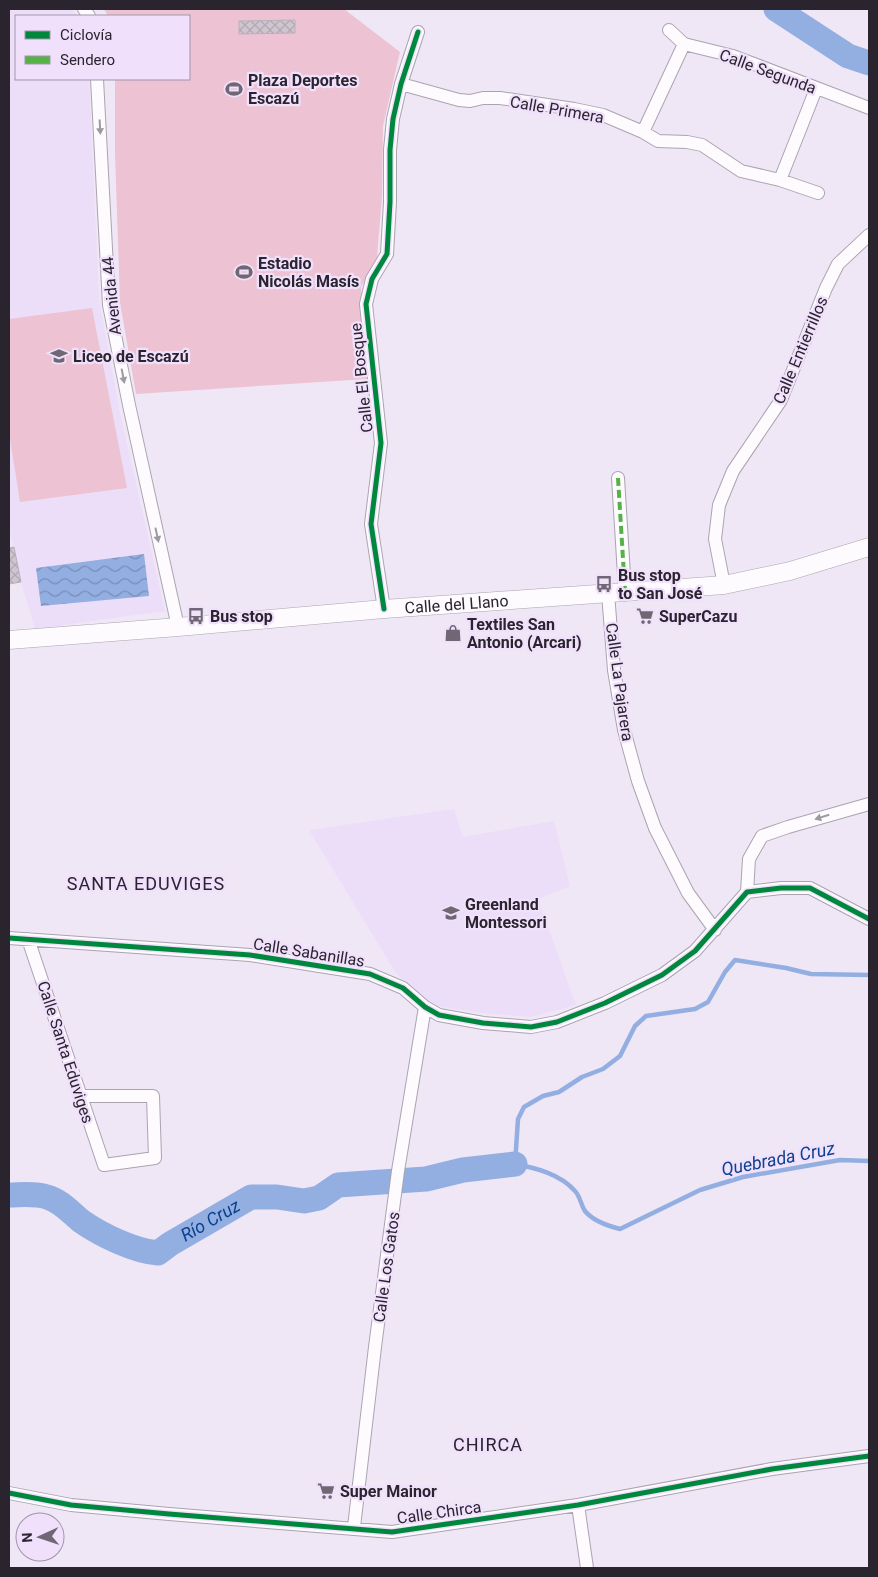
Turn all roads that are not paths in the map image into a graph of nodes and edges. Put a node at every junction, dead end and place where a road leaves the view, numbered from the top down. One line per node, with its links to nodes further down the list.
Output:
1 (669, 30): 3 (street, Calle Segunda)
2 (418, 32): 5 (street, Calle El Bosque)
3 (684, 44): 6 (street, Calle Segunda); 8 (street)
4 (97, 80): 17 (street, Avenida 44, one-way to 17)
5 (401, 84): 8 (street, Calle Primera); 16 (street, Calle El Bosque)
6 (816, 89): 7 (street, Calle Segunda); 9 (street)
7 (869, 108)
8 (642, 132): 9 (street, Calle Primera)
9 (780, 180): 10 (street, Calle Primera)
10 (818, 193)
11 (869, 235): 14 (street, Calle Entierrillos)
12 (618, 478): 15 (street, Calle La Pajarera)
13 (869, 547): 14 (main road, Calle del Llano)
14 (724, 585): 15 (main road, Calle del Llano)
15 (616, 592): 16 (main road, Calle del Llano); 22 (street, Calle La Pajarera)
16 (384, 609): 17 (main road, Calle del Llano)
17 (178, 627): 18 (main road, Calle del Llano)
18 (9, 640)
19 (869, 804): 20 (street, one-way to 20)
20 (747, 892): 21 (street); 22 (street, Calle Sabanillas)
21 (869, 920)
22 (715, 930): 25 (street, Calle Sabanillas)
23 (9, 938): 24 (street, Calle Sabanillas)
24 (28, 939): 25 (street, Calle Sabanillas); 26 (street, Calle Santa Eduviges)
25 (424, 1007): 30 (street, Calle Los Gatos)
26 (81, 1096): 26 (street, Calle Santa Eduviges)
27 (869, 1456): 29 (street, Calle Chirca)
28 (9, 1493): 30 (street, Calle Chirca)
29 (578, 1505): 30 (street, Calle Chirca); 31 (street)
30 (354, 1528)
31 (587, 1568)

